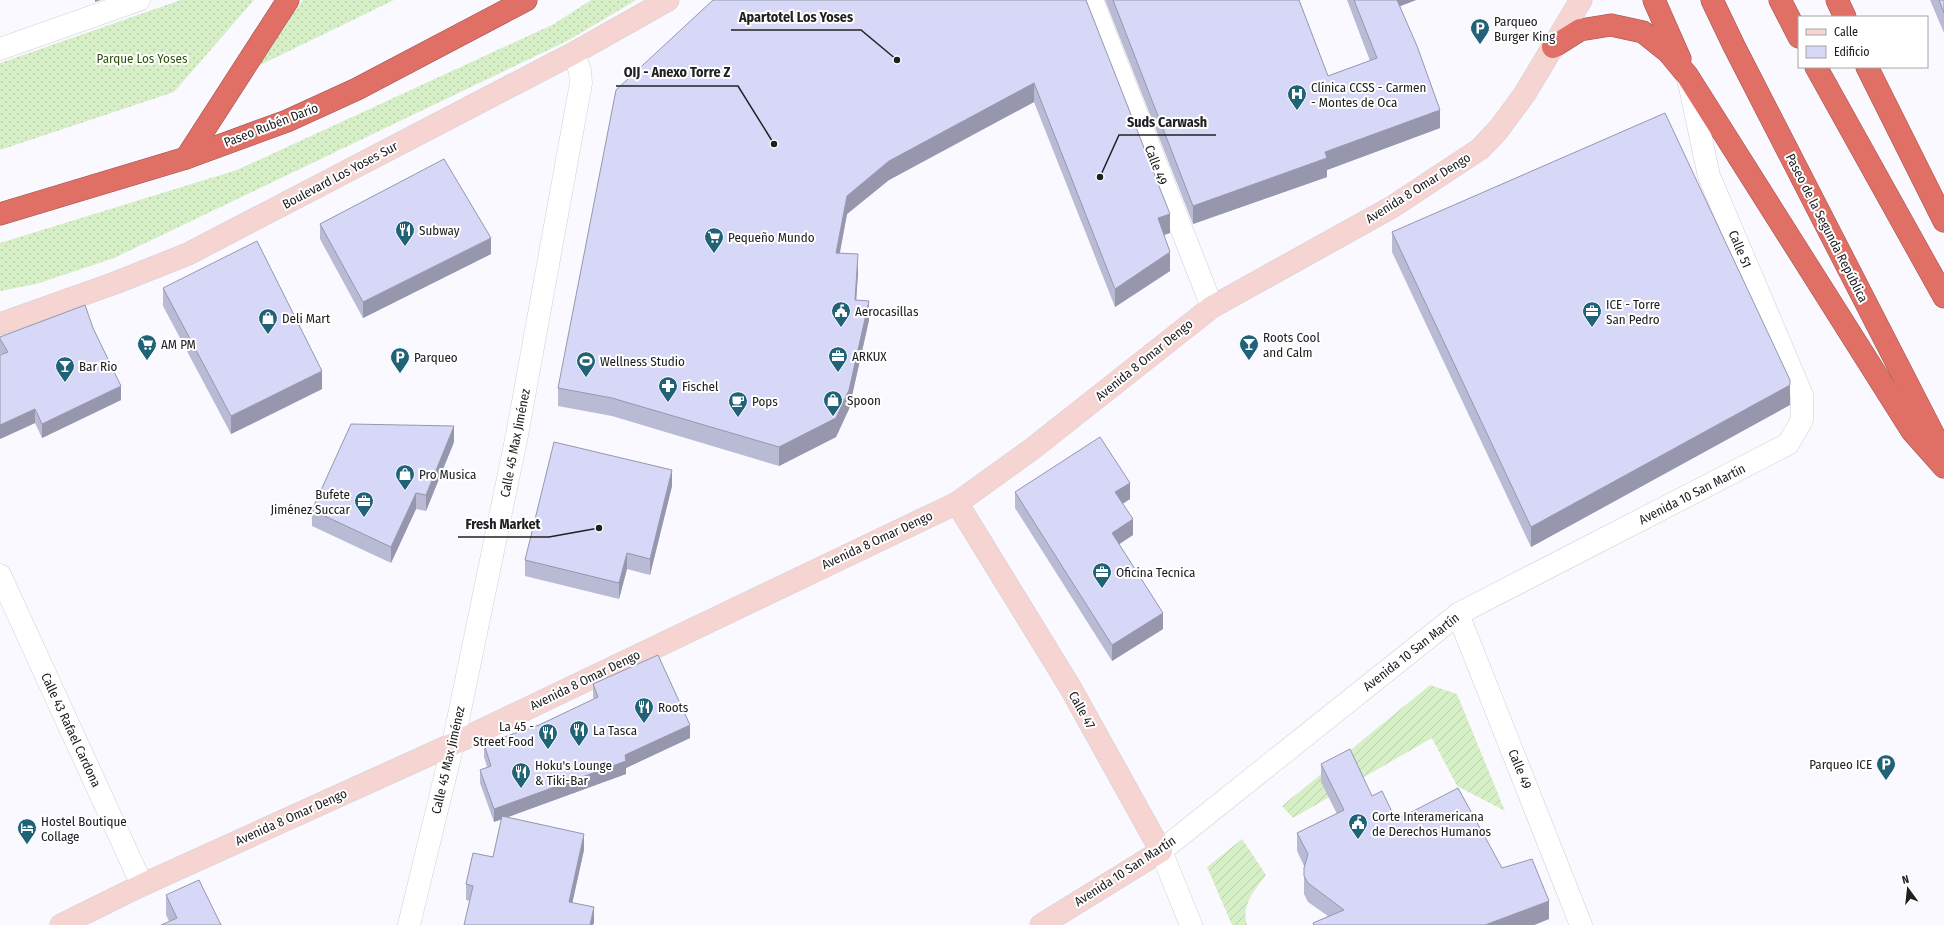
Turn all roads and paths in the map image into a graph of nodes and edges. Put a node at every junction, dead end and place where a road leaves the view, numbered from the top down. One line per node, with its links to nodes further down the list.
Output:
1 (139, 0): 14 (street)
2 (288, 0): 19 (highway)
3 (526, 0): 19 (highway, Paseo Rubén Darío)
4 (668, 0): 15 (street, Boulevard Los Yoses Sur)
5 (1092, 0): 23 (street, Calle 49)
6 (1581, 0): 13 (street, Avenida 8 Omar Dengo)
7 (1654, 0): 18 (highway)
8 (1712, 0): 26 (highway, Paseo de la Segunda República)
9 (1780, 0): 12 (highway)
10 (1837, 0): 11 (highway)
11 (1845, 16)
12 (1795, 29)
13 (1552, 47): 18 (highway); 23 (street, Avenida 8 Omar Dengo)
14 (0, 49)
15 (574, 53): 24 (street, Boulevard Los Yoses Sur); 31 (street, Calle 45 Max Jiménez)
16 (1817, 68): 22 (highway)
17 (1868, 68): 21 (highway)
18 (1687, 75): 25 (street, Calle 51); 27 (highway)
19 (186, 158): 20 (highway, Paseo Rubén Darío)
20 (0, 214)
21 (1944, 221)
22 (1944, 297)
23 (1212, 307): 28 (street, Avenida 8 Omar Dengo)
24 (0, 324)
25 (1802, 420): 30 (street, Avenida 10 San Martín)
26 (1944, 455)
27 (1944, 467)
28 (957, 503): 31 (street, Avenida 8 Omar Dengo); 32 (street, Calle 47)
29 (0, 575): 33 (street, Calle 43 Rafael Cardona)
30 (1458, 614): 32 (street, Avenida 10 San Martín); 38 (street, Calle 49)
31 (453, 744): 33 (street, Avenida 8 Omar Dengo); 35 (street, Calle 45 Max Jiménez)
32 (1161, 851): 36 (street, Avenida 10 San Martín); 37 (street, Calle 47)
33 (142, 885): 34 (street, Avenida 8 Omar Dengo)
34 (61, 925)
35 (409, 925)
36 (1041, 925)
37 (1191, 925)
38 (1581, 925)

